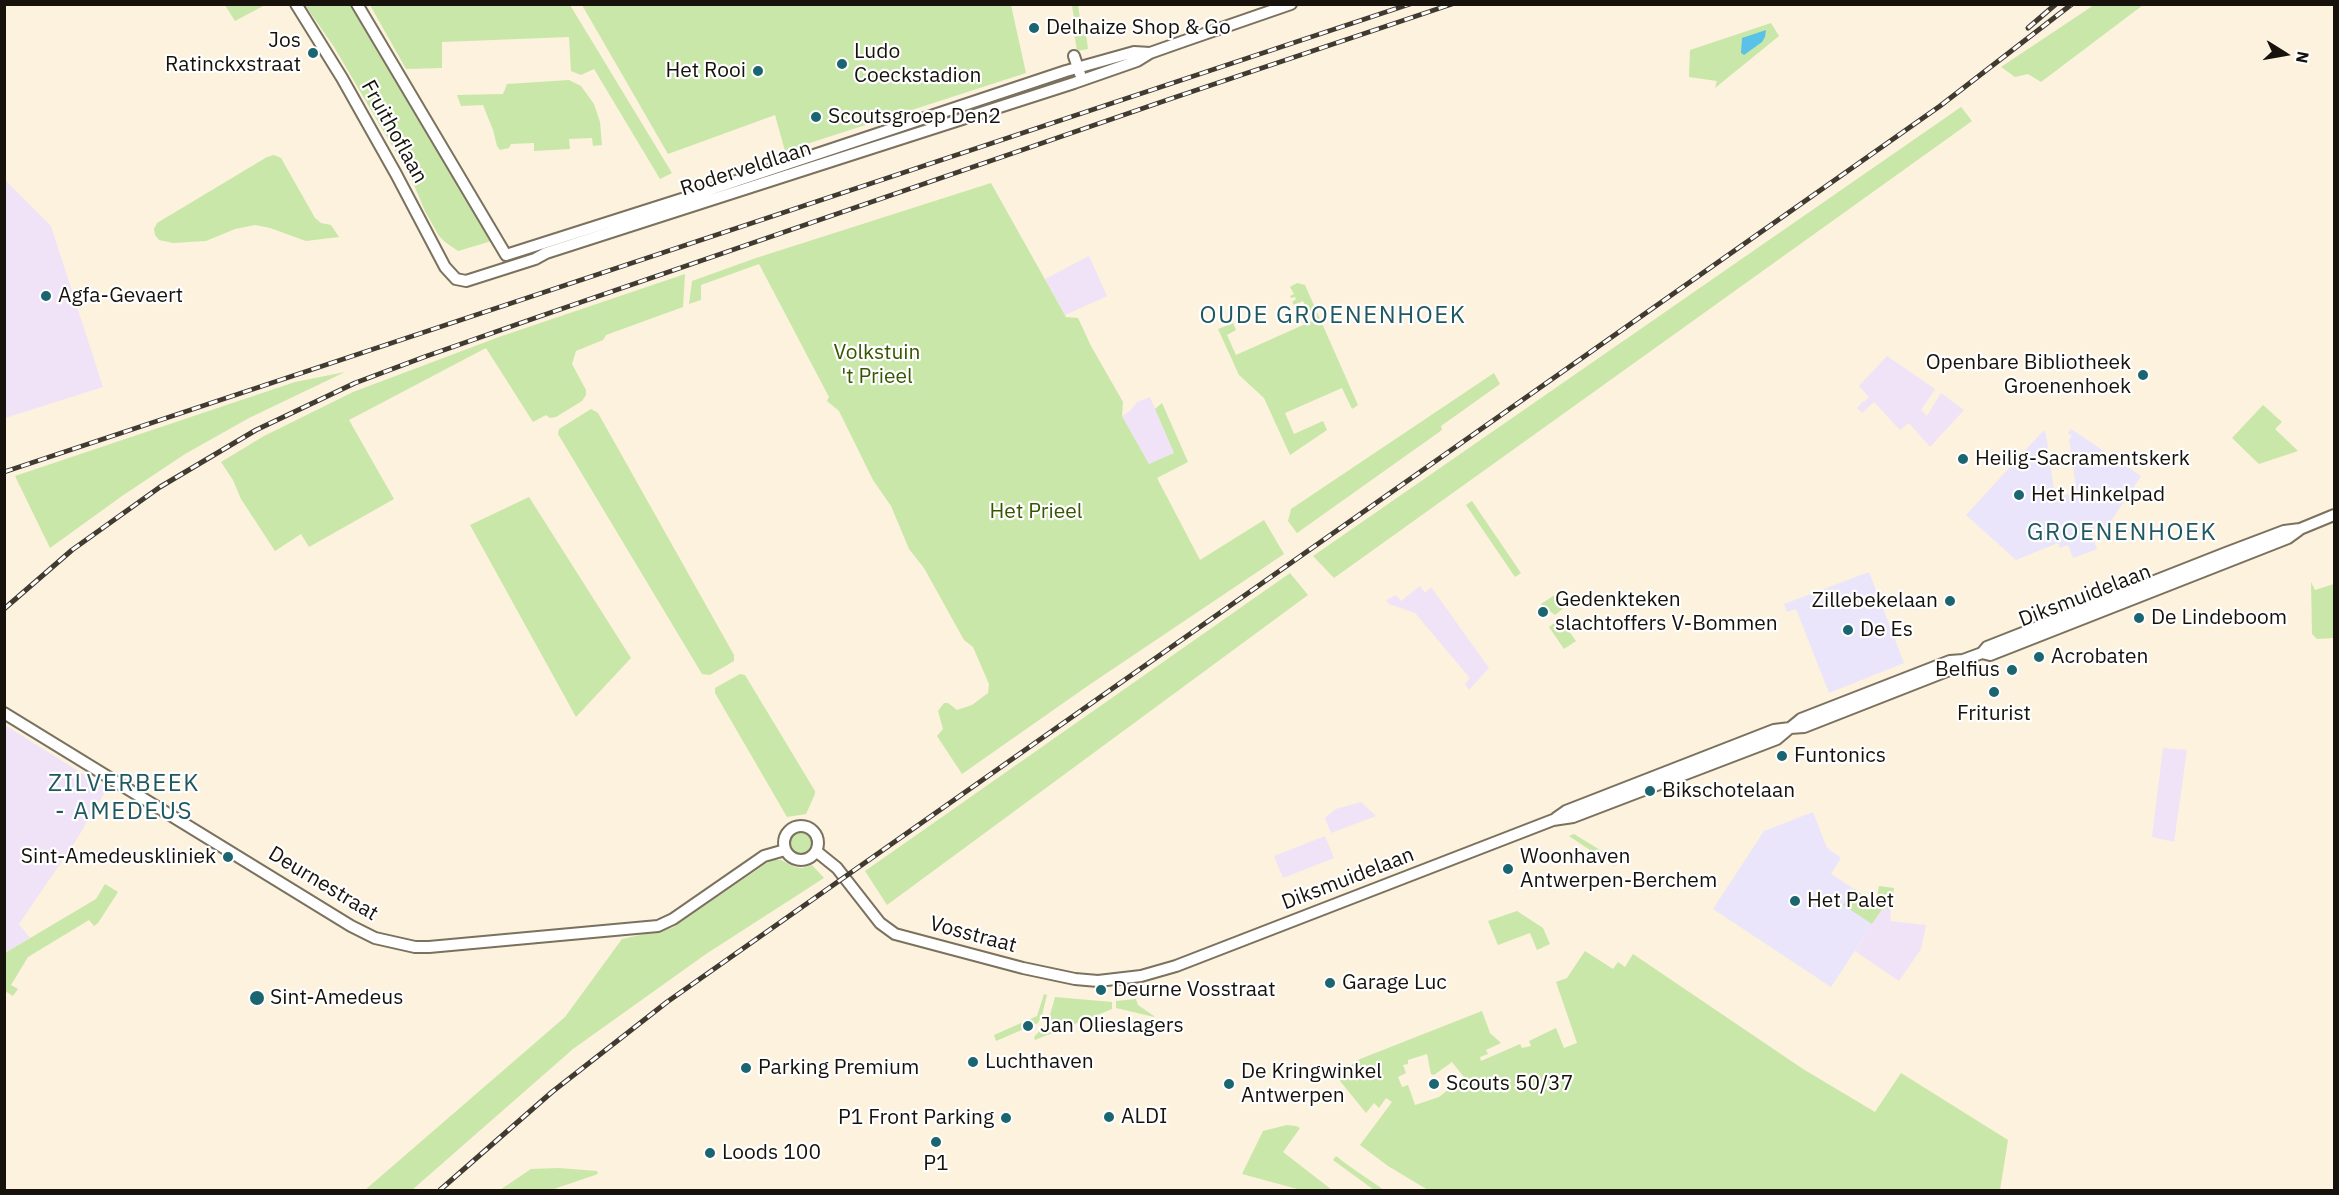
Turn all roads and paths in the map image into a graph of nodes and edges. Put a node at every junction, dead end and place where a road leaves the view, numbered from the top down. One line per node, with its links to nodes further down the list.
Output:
1 (296, 4): 11 (street, Fruithoflaan)
2 (357, 4): 10 (street, Fruithoflaan)
3 (1291, 4): 4 (street, Roderveldlaan)
4 (1150, 53): 6 (street, Roderveldlaan); 8 (street, Roderveldlaan)
5 (1074, 56): 7 (street)
6 (1095, 63): 7 (street, Roderveldlaan); 8 (street)
7 (1078, 67): 9 (street); 10 (street, Roderveldlaan)
8 (1098, 75): 9 (street, Roderveldlaan)
9 (1082, 80): 11 (street, Roderveldlaan)
10 (506, 255)
11 (456, 279)
12 (2334, 515): 16 (street, Diksmuidelaan)
13 (4, 713): 14 (street, Deurnestraat)
14 (785, 850): 15 (street); 15 (street)
15 (816, 851): 16 (street, Vosstraat)
16 (1155, 973)

